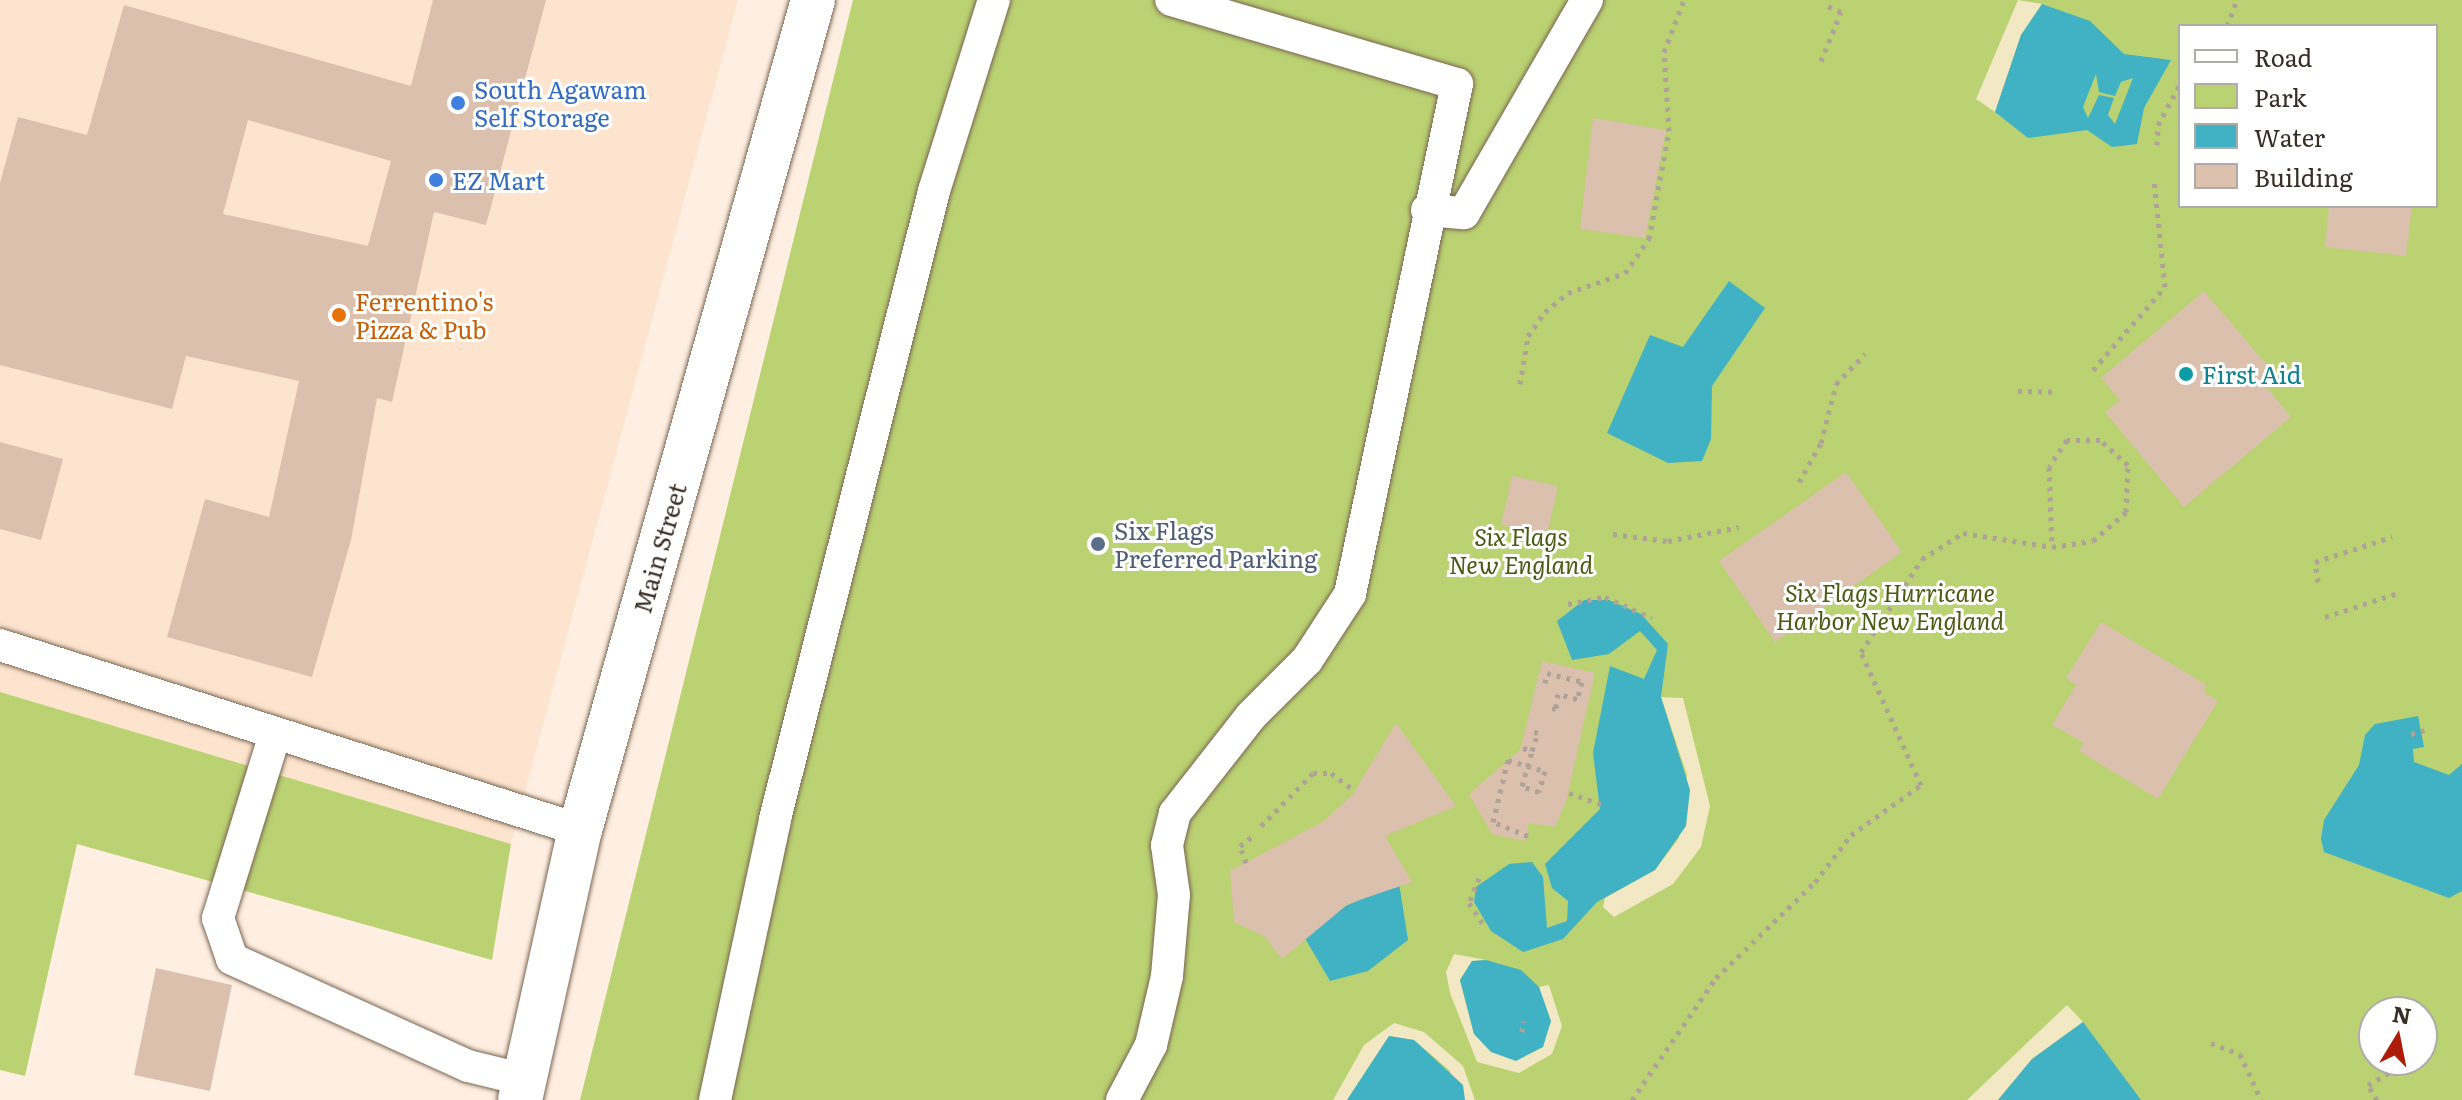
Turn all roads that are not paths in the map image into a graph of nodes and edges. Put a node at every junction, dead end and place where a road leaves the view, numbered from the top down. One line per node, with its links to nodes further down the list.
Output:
1 (813, 0): 8 (main road, Main Street)
2 (994, 0): 10 (lane)
3 (1171, 0): 5 (lane)
4 (1587, 0): 5 (lane)
5 (1427, 210): 11 (lane)
6 (0, 645): 7 (lane)
7 (275, 734): 8 (lane); 9 (lane)
8 (580, 830): 9 (main road, Main Street)
9 (522, 1090)
10 (715, 1100)
11 (1122, 1100)

